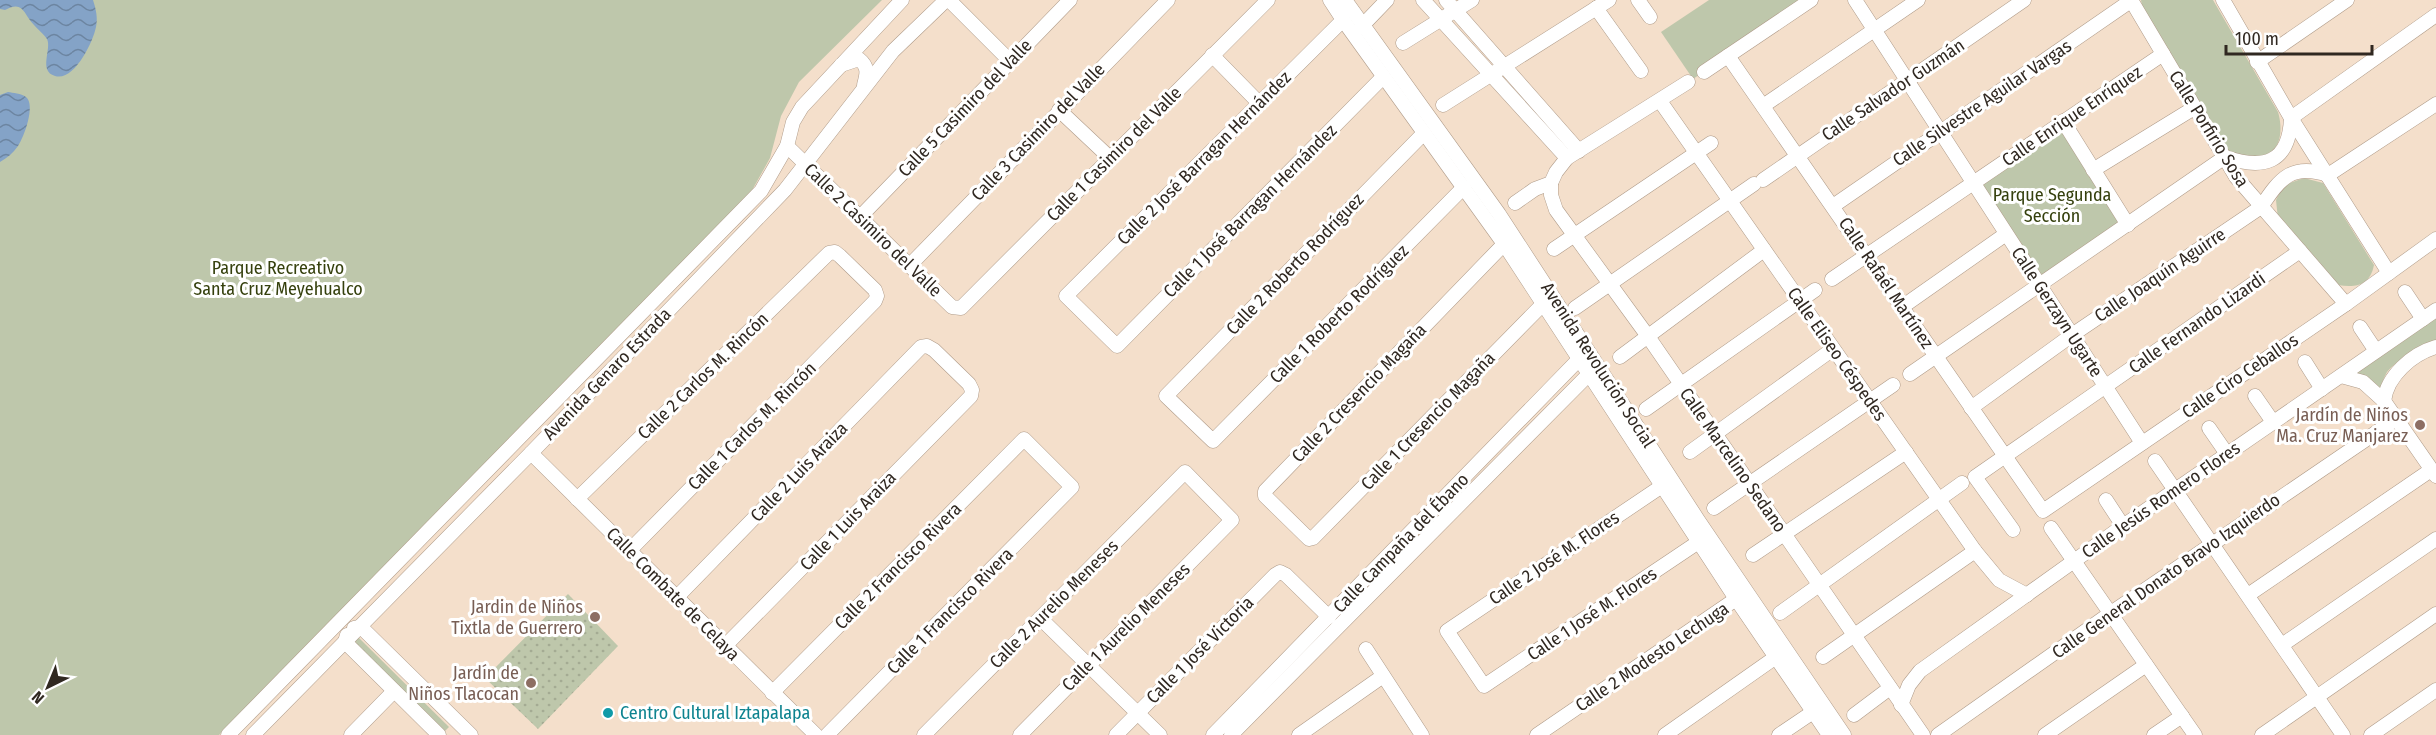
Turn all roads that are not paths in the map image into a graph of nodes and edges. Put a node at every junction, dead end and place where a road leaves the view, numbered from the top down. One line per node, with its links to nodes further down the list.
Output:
1 (902, 0): 34 (street, Avenida Genaro Estrada)
2 (947, 0): 32 (street); 42 (street, Avenida Genaro Estrada)
3 (1070, 0): 32 (street, Calle 5 Casimiro del Valle)
4 (1268, 0): 30 (street, Calle 1 Casimiro del Valle)
5 (1330, 0): 24 (street, Avenida Revolución Social)
6 (1345, 0): 26 (street, Avenida Revolución Social)
7 (1387, 0): 26 (street)
8 (1423, 0): 25 (street)
9 (1472, 0): 20 (street)
10 (1609, 0): 21 (street)
11 (1638, 0): 23 (street)
12 (1811, 0): 31 (street)
13 (1855, 0): 27 (street, Calle Gerzayn Ugarte)
14 (1918, 0): 27 (street)
15 (2024, 0): 41 (street, Calle Salvador Guzmán)
16 (2132, 0): 29 (street, Calle Porfirio Sosa); 52 (street, Calle Silvestre Aguilar Vargas)
17 (2347, 0): 33 (street)
18 (1161, 2): 49 (street, Calle 3 Casimiro del Valle)
19 (2229, 2): 33 (street)
20 (1451, 5): 25 (street); 35 (street)
21 (1596, 8): 35 (street); 36 (street)
22 (2436, 15): 50 (street)
23 (1650, 18)
24 (1343, 20): 39 (street, Avenida Revolución Social); 44 (street, Calle 2 José Barragan Hernández)
25 (1440, 20): 28 (street); 38 (street)
26 (1362, 26): 106 (street, Avenida Revolución Social)
27 (1874, 31): 41 (street, Calle Gerzayn Ugarte); 47 (street)
28 (1403, 43)
29 (2163, 54): 48 (street, Calle Porfirio Sosa); 51 (street, Calle Enrique Enríquez)
30 (1212, 55): 44 (street); 60 (street, Calle 1 Casimiro del Valle)
31 (1728, 56): 37 (street); 47 (street, Calle Rafaél Martínez)
32 (1010, 61): 72 (street, Calle 5 Casimiro del Valle)
33 (2257, 62): 50 (street)
34 (839, 66): 42 (street); 55 (street, Avenida Genaro Estrada)
35 (1506, 67): 38 (street); 56 (street)
36 (1641, 71)
37 (1704, 72)
38 (1491, 75): 46 (street); 61 (street)
39 (1383, 76): 53 (street, Avenida Revolución Social); 89 (street, Calle 1 José Barragan Hernández)
40 (1688, 82): 43 (street)
41 (1907, 82): 52 (street, Calle Gerzayn Ugarte); 58 (street, Calle Salvador Guzmán)
42 (864, 85): 62 (street, Avenida Genaro Estrada)
43 (1660, 101): 56 (street); 57 (street, Calle Eliseo Céspedes)
44 (1259, 103): 89 (street, Calle 2 José Barragan Hernández)
45 (2436, 104): 64 (street)
46 (1443, 105)
47 (1763, 106): 58 (street, Calle Rafaél Martínez)
48 (2194, 108): 59 (street, Calle Porfirio Sosa); 63 (street)
49 (1059, 110): 60 (street); 82 (street, Calle 3 Casimiro del Valle)
50 (2291, 118): 59 (street); 64 (street)
51 (2062, 121): 63 (street); 66 (street, Calle Enrique Enríquez)
52 (1939, 132): 66 (street, Calle Gerzayn Ugarte); 70 (street, Calle Silvestre Aguilar Vargas)
53 (1424, 133): 67 (street, Avenida Revolución Social); 129 (street, Calle 2 Roberto Rodríguez)
54 (1711, 143): 57 (street)
55 (787, 146): 62 (street, Calle 2 Casimiro del Valle); 159 (street, Avenida Genaro Estrada)
56 (1579, 151): 61 (street)
57 (1697, 153): 68 (street, Calle Eliseo Céspedes); 75 (street)
58 (1797, 156): 68 (street, Calle Salvador Guzmán); 70 (street, Calle Rafaél Martínez)
59 (2225, 157): 71 (street, Calle Porfirio Sosa); 73 (street)
60 (1110, 158): 95 (street, Calle 1 Casimiro del Valle)
61 (1567, 158): 65 (street)
62 (804, 162): 72 (street, Calle 2 Casimiro del Valle); 133 (street, Avenida Genaro Estrada)
63 (2093, 170): 73 (street)
64 (2328, 175): 71 (street, Calle Joaquín Aguirre); 83 (street)
65 (1551, 183): 69 (street); 75 (street, Calle Marcelino Sedano)
66 (1974, 183): 74 (street, Calle Gerzayn Ugarte); 81 (street, Calle Enrique Enríquez)
67 (1464, 188): 77 (street, Avenida Revolución Social); 129 (street, Calle 1 Roberto Rodríguez)
68 (1731, 202): 79 (street, Calle Eliseo Céspedes); 85 (street, Calle Salvador Guzmán)
69 (1515, 203)
70 (1833, 206): 81 (street, Calle Rafaél Martínez)
71 (2261, 207): 80 (street, Calle Porfirio Sosa); 100 (street, Calle Joaquín Aguirre)
72 (860, 217): 82 (street, Calle 2 Casimiro del Valle)
73 (2128, 225): 86 (street)
74 (2006, 234): 86 (street, Calle Gerzayn Ugarte); 94 (street)
75 (1574, 236): 78 (street); 85 (street, Calle Marcelino Sedano)
76 (2436, 239): 83 (street, Calle Ciro Ceballos)
77 (1504, 244): 92 (street, Avenida Revolución Social); 152 (street, Calle 2 Cresencio Magaña)
78 (1554, 249)
79 (1764, 250): 90 (street, Calle Eliseo Céspedes); 101 (street)
80 (2300, 251): 93 (street, Calle Porfirio Sosa); 117 (street, Calle Fernando Lizardi)
81 (1867, 256): 84 (street, Calle Enrique Enríquez); 94 (street, Calle Rafaél Martínez)
82 (910, 266): 95 (street, Calle 2 Casimiro del Valle)
83 (2389, 273): 93 (street, Calle Ciro Ceballos)
84 (1832, 279)
85 (1610, 284): 96 (street, Calle Salvador Guzmán); 101 (street, Calle Marcelino Sedano)
86 (2040, 285): 100 (street, Calle Gerzayn Ugarte); 107 (street)
87 (1815, 290): 90 (street)
88 (2405, 292): 98 (street)
89 (1066, 296)
90 (1800, 300): 104 (street, Calle Eliseo Céspedes); 114 (street)
91 (876, 301): 143 (street, Calle 2 Carlos M. Rincón); 156 (street, Calle 1 Carlos M. Rincón)
92 (1543, 304): 106 (street, Avenida Revolución Social); 152 (street, Calle 1 Cresencio Magaña)
93 (2346, 304): 130 (street, Calle Ciro Ceballos)
94 (1902, 307): 107 (street, Calle Rafaél Martínez)
95 (961, 308)
96 (1575, 308)
97 (2436, 310): 98 (street, Calle Jesús Romero Flores)
98 (2423, 319): 105 (street, Calle Jesús Romero Flores)
99 (2360, 327): 105 (street)
100 (2072, 335): 117 (street, Calle Gerzayn Ugarte); 122 (street, Calle Joaquín Aguirre)
101 (1647, 336): 108 (street); 114 (street, Calle Marcelino Sedano)
102 (2436, 346): 121 (street)
103 (921, 347): 164 (street, Calle 2 Luis Araiza); 174 (street, Calle 1 Luis Araiza)
104 (1833, 349): 120 (street, Calle Eliseo Céspedes); 127 (street)
105 (2376, 351): 113 (street, Calle Jesús Romero Flores)
106 (1584, 354): 110 (street, Avenida Revolución Social); 111 (street, Calle Campaña del Ébano)
107 (1936, 356): 112 (street); 122 (street, Calle Rafaél Martínez)
108 (1620, 357)
109 (2305, 362): 118 (street)
110 (1593, 369): 116 (street, Calle Campaña del Ébano); 141 (street, Avenida Revolución Social); 215 (street, Avenida Revolución Social)
111 (1565, 374): 116 (street); 169 (street, Calle Campaña del Ébano)
112 (1910, 374)
113 (2341, 376): 118 (street, Calle Jesús Romero Flores); 121 (street)
114 (1681, 385): 123 (street); 127 (street, Calle Marcelino Sedano)
115 (1893, 385): 120 (street)
116 (1575, 386): 183 (street, Calle Campaña del Ébano)
117 (2105, 387): 130 (street, Calle Gerzayn Ugarte); 135 (street, Calle Fernando Lizardi)
118 (2322, 389): 125 (street, Calle Jesús Romero Flores)
119 (2255, 396): 125 (street)
120 (1870, 401): 132 (street, Calle Eliseo Céspedes); 140 (street)
121 (2384, 401): 124 (street)
122 (1971, 408): 135 (street, Calle Rafaél Martínez)
123 (1646, 410)
124 (2396, 418): 138 (street); 155 (street, Calle General Donato Bravo Izquierdo)
125 (2273, 422): 134 (street, Calle Jesús Romero Flores)
126 (2209, 428): 134 (street)
127 (1715, 434): 131 (street); 140 (street, Calle Marcelino Sedano)
128 (1024, 439): 187 (street, Calle 2 Francisco Rivera); 202 (street, Calle 1 Francisco Rivera)
129 (1213, 441)
130 (2142, 443): 147 (street, Calle Ciro Ceballos)
131 (1690, 452)
132 (1906, 452): 144 (street, Calle Eliseo Céspedes); 151 (street)
133 (531, 453): 143 (street, Calle Combate de Celaya); 171 (street, Avenida Genaro Estrada)
134 (2227, 454): 142 (street, Calle Jesús Romero Flores)
135 (2004, 458): 139 (street, Calle Fernando Lizardi); 147 (street, Calle Rafaél Martínez)
136 (2155, 461): 142 (street)
137 (1185, 472): 170 (street, Calle 2 Aurelio Meneses); 178 (street, Calle 1 Aurelio Meneses)
138 (2434, 473): 163 (street)
139 (1969, 480): 144 (street, Calle Fernando Lizardi); 150 (street)
140 (1749, 483): 146 (street); 151 (street, Calle Marcelino Sedano)
141 (1662, 486): 154 (street, Avenida Revolución Social); 181 (street, Calle 2 José M. Flores)
142 (2175, 491): 148 (street, Calle Jesús Romero Flores); 155 (street)
143 (577, 499): 156 (street, Calle Combate de Celaya)
144 (1939, 499): 157 (street, Calle Eliseo Céspedes); 161 (street, Calle Fernando Lizardi)
145 (2106, 500): 148 (street)
146 (1714, 508)
147 (2043, 511)
148 (2123, 526): 160 (street, Calle Jesús Romero Flores)
149 (2052, 528): 160 (street)
150 (2013, 530)
151 (1785, 533): 158 (street); 161 (street, Calle Marcelino Sedano)
152 (1313, 538)
153 (2436, 539): 173 (street)
154 (1700, 542): 165 (street, Avenida Revolución Social); 181 (street, Calle 1 José M. Flores)
155 (2212, 544): 163 (street); 167 (street, Calle General Donato Bravo Izquierdo)
156 (629, 550): 164 (street, Calle Combate de Celaya)
157 (1975, 551): 162 (street, Calle Eliseo Céspedes); 172 (street)
158 (1753, 555)
159 (404, 556): 171 (street); 186 (street, Avenida Genaro Estrada)
160 (2074, 561): 162 (street, Calle Jesús Romero Flores); 167 (street)
161 (1820, 584): 166 (street, Calle Fernando Lizardi); 172 (street, Calle Marcelino Sedano)
162 (2027, 595): 189 (street, Calle Jesús Romero Flores)
163 (2248, 595): 173 (street)
164 (676, 598): 174 (street, Calle Combate de Celaya)
165 (1736, 599): 176 (street, Avenida Revolución Social); 211 (street, Calle 2 Modesto Lechuga)
166 (1780, 613)
167 (2110, 614): 179 (street); 217 (street, Calle General Donato Bravo Izquierdo)
168 (2436, 614): 188 (street)
169 (1329, 617): 183 (street, Calle Campaña del Ébano); 191 (street, Calle 1 José Victoria)
170 (1040, 618): 178 (street); 203 (street, Calle 2 Aurelio Meneses)
171 (351, 633): 185 (street); 186 (street); 194 (street); 196 (street, Avenida Genaro Estrada)
172 (1854, 635): 177 (street); 182 (street, Calle Marcelino Sedano)
173 (2282, 645): 188 (street)
174 (725, 646): 187 (street, Calle Combate de Celaya)
175 (1366, 649): 180 (street)
176 (1776, 657): 190 (street, Avenida Revolución Social); 212 (street)
177 (1823, 657)
178 (1088, 665): 191 (street); 204 (street, Calle 1 Aurelio Meneses)
179 (2146, 665): 193 (street); 218 (street)
180 (1383, 676): 209 (street); 210 (street)
181 (1484, 686)
182 (1890, 688): 189 (street, Calle Marcelino Sedano); 192 (street)
183 (1267, 690): 207 (street, Calle Campaña del Ébano); 208 (street, Calle Campaña del Ébano)
184 (2436, 690): 223 (street)
185 (394, 691): 197 (street); 198 (street)
186 (270, 693): 195 (street, Avenida Genaro Estrada)
187 (772, 693): 201 (street, Calle Combate de Celaya)
188 (2317, 697): 221 (street); 222 (street)
189 (1901, 705): 216 (street, Calle Marcelino Sedano)
190 (1813, 712): 213 (street); 214 (street, Avenida Revolución Social)
191 (1138, 713): 205 (street, Calle 1 José Victoria); 206 (street)
192 (1854, 715)
193 (2182, 716): 219 (street); 220 (street)
194 (459, 722): 199 (street); 200 (street)
195 (228, 735)
196 (253, 735)
197 (351, 735)
198 (439, 735)
199 (446, 735)
200 (471, 735)
201 (816, 735)
202 (827, 735)
203 (924, 735)
204 (1020, 735)
205 (1116, 735)
206 (1160, 735)
207 (1213, 735)
208 (1231, 735)
209 (1299, 735)
210 (1421, 735)
211 (1537, 735)
212 (1665, 735)
213 (1779, 735)
214 (1829, 735)
215 (1844, 735)
216 (1923, 735)
217 (1938, 735)
218 (2045, 735)
219 (2154, 735)
220 (2195, 735)
221 (2262, 735)
222 (2343, 735)
223 (2371, 735)

